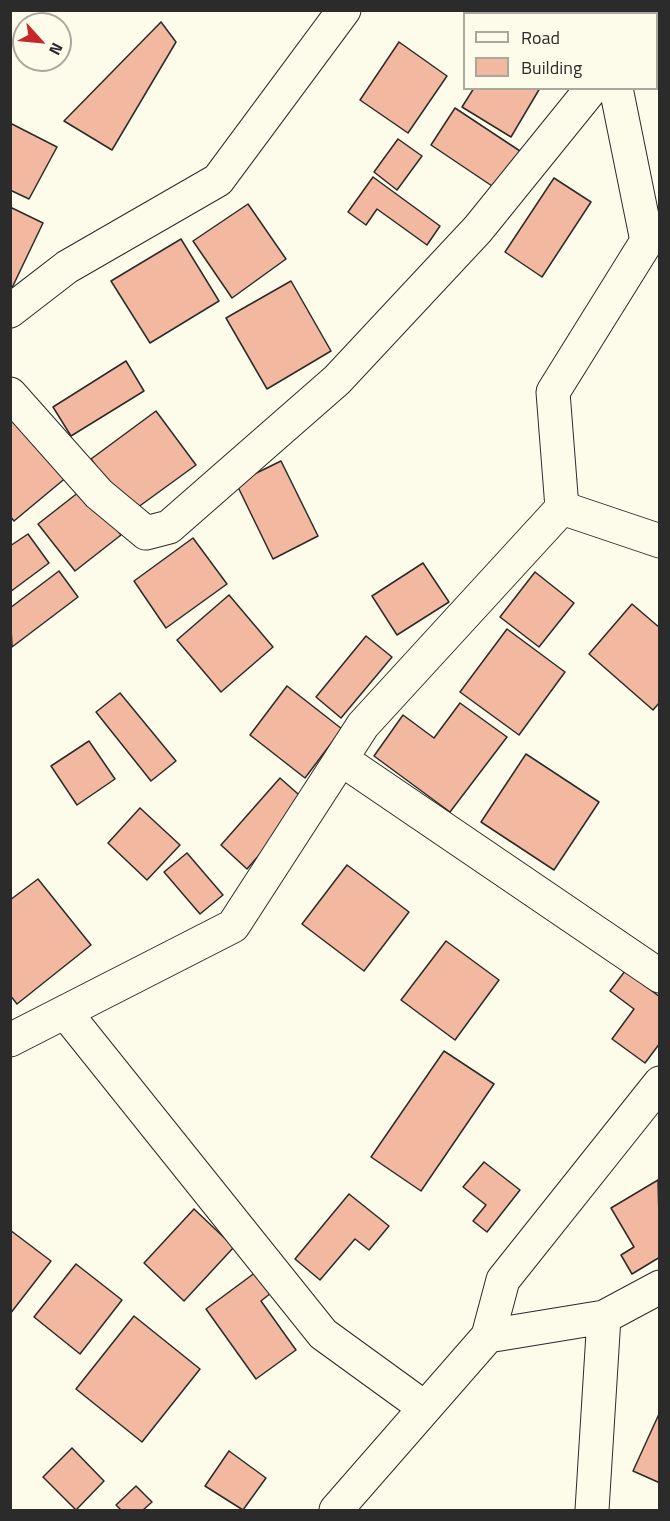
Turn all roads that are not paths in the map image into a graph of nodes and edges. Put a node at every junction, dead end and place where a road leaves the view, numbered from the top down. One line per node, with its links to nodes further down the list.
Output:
1 (344, 10): 4 (street)
2 (590, 90): 5 (street)
3 (616, 90): 6 (street)
4 (10, 311)
5 (10, 394)
6 (562, 508): 7 (street); 8 (street)
7 (660, 541)
8 (341, 759): 9 (street); 10 (street)
9 (660, 976)
10 (65, 1012): 11 (street); 16 (street)
11 (10, 1040)
12 (660, 1083): 15 (street)
13 (660, 1287): 14 (street)
14 (604, 1317): 15 (street); 18 (street)
15 (488, 1336): 16 (street)
16 (425, 1408): 17 (street)
17 (336, 1510)
18 (592, 1510)

